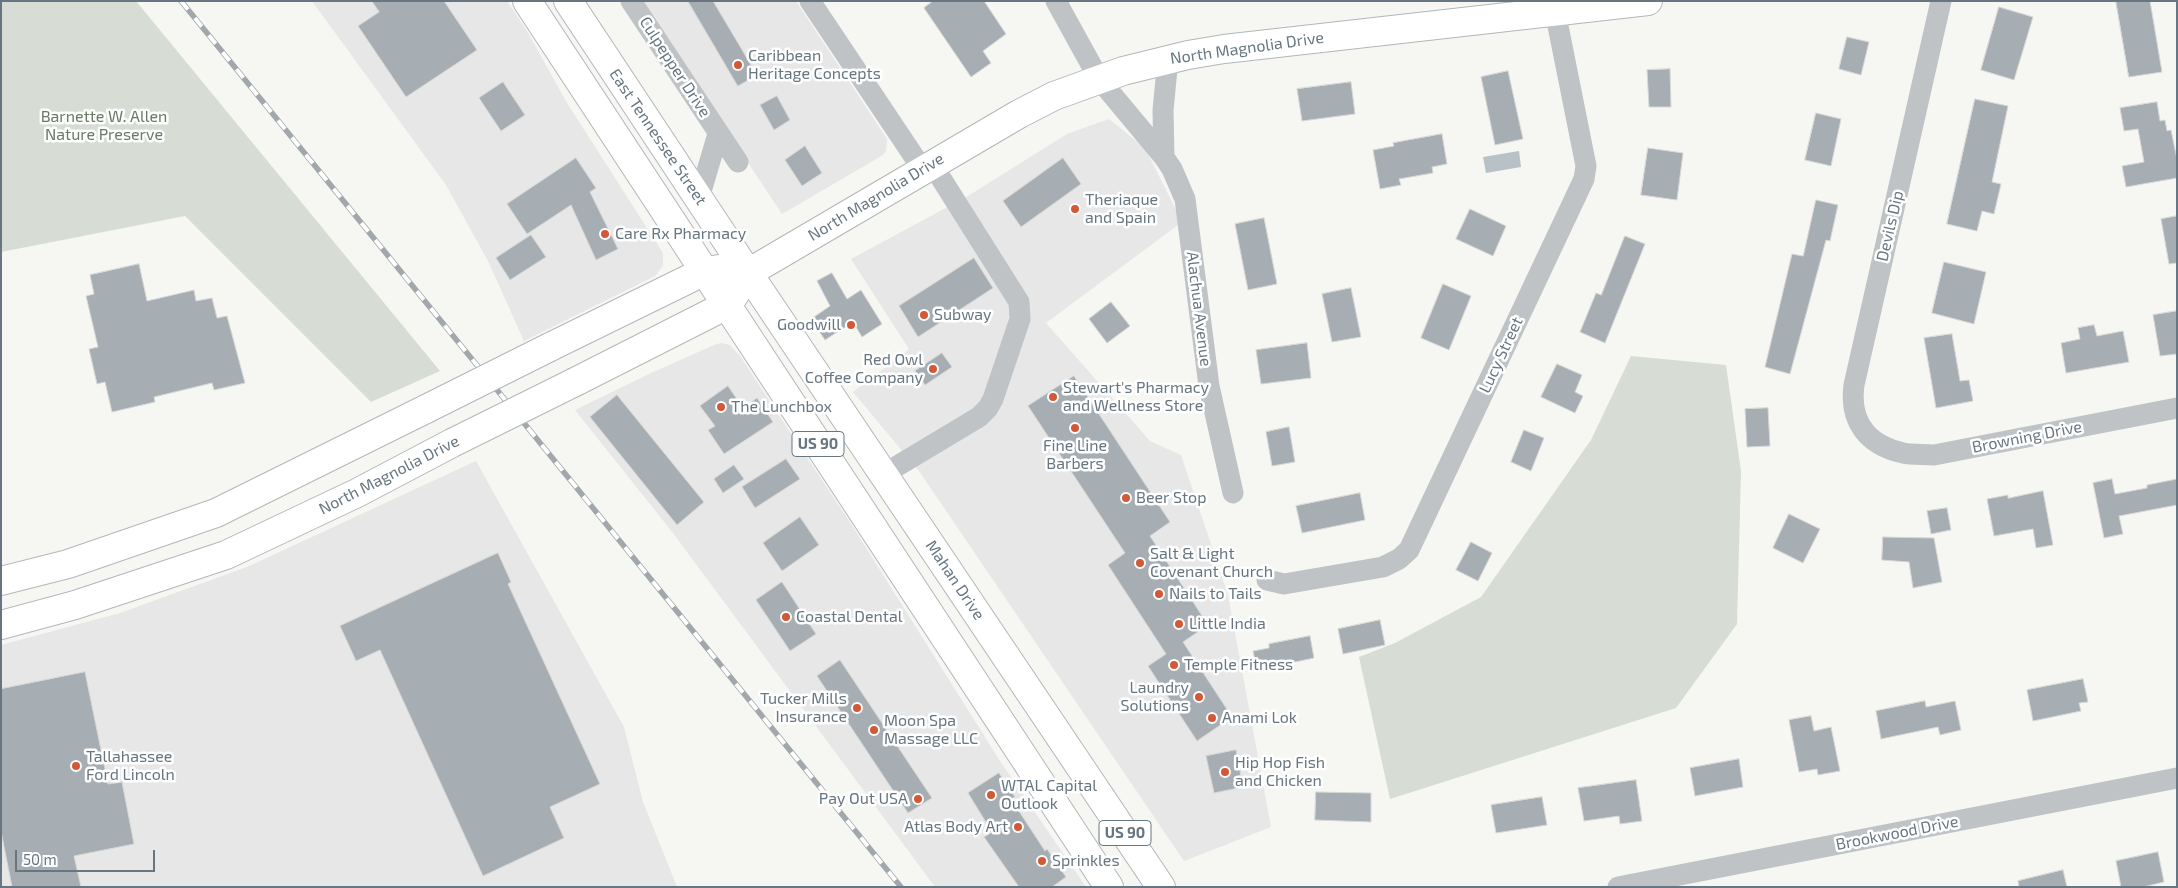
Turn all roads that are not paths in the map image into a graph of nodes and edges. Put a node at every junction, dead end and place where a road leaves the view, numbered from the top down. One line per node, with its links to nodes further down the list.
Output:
1 (528, 1): 16 (main road, East Tennessee Street / US 90)
2 (568, 1): 15 (main road, East Tennessee Street / US 90)
3 (631, 1): 11 (street, Culpepper Drive)
4 (810, 1): 14 (street)
5 (1056, 1): 10 (street, Alachua Avenue)
6 (1941, 1): 20 (street, Devils Dip)
7 (1637, 2): 8 (main road, North Magnolia Drive)
8 (1555, 11): 9 (main road, North Magnolia Drive); 25 (street, Lucy Street)
9 (1168, 59): 10 (main road, North Magnolia Drive); 12 (street, Alachua Avenue)
10 (1099, 79): 12 (street, Alachua Avenue); 14 (main road, North Magnolia Drive)
11 (718, 134): 13 (street, Culpepper Drive); 15 (street, Culpepper Drive)
12 (1164, 156): 22 (street, Alachua Avenue)
13 (738, 162)
14 (927, 167): 17 (main road, North Magnolia Drive); 21 (street)
15 (699, 198): 17 (main road, East Tennessee Street / US 90)
16 (706, 271): 17 (main road); 18 (main road, US 90); 23 (main road, bridge)
17 (748, 273): 18 (main road, North Magnolia Drive); 21 (main road, Mahan Drive / US 90)
18 (726, 304): 24 (main road, North Magnolia Drive, bridge); 29 (main road, US 90)
19 (2177, 408): 20 (street, Browning Drive)
20 (1878, 443)
21 (884, 474): 28 (main road, Mahan Drive / US 90)
22 (1233, 493)
23 (240, 502): 24 (main road); 26 (main road)
24 (255, 541): 27 (main road, North Magnolia Drive)
25 (1266, 580)
26 (1, 581)
27 (1, 625)
28 (1036, 700): 29 (main road); 32 (main road, Mahan Drive / US 90)
29 (1001, 722): 31 (main road, US 90)
30 (2177, 778): 33 (street, Brookwood Drive)
31 (1109, 887)
32 (1162, 887)
33 (1618, 887)

